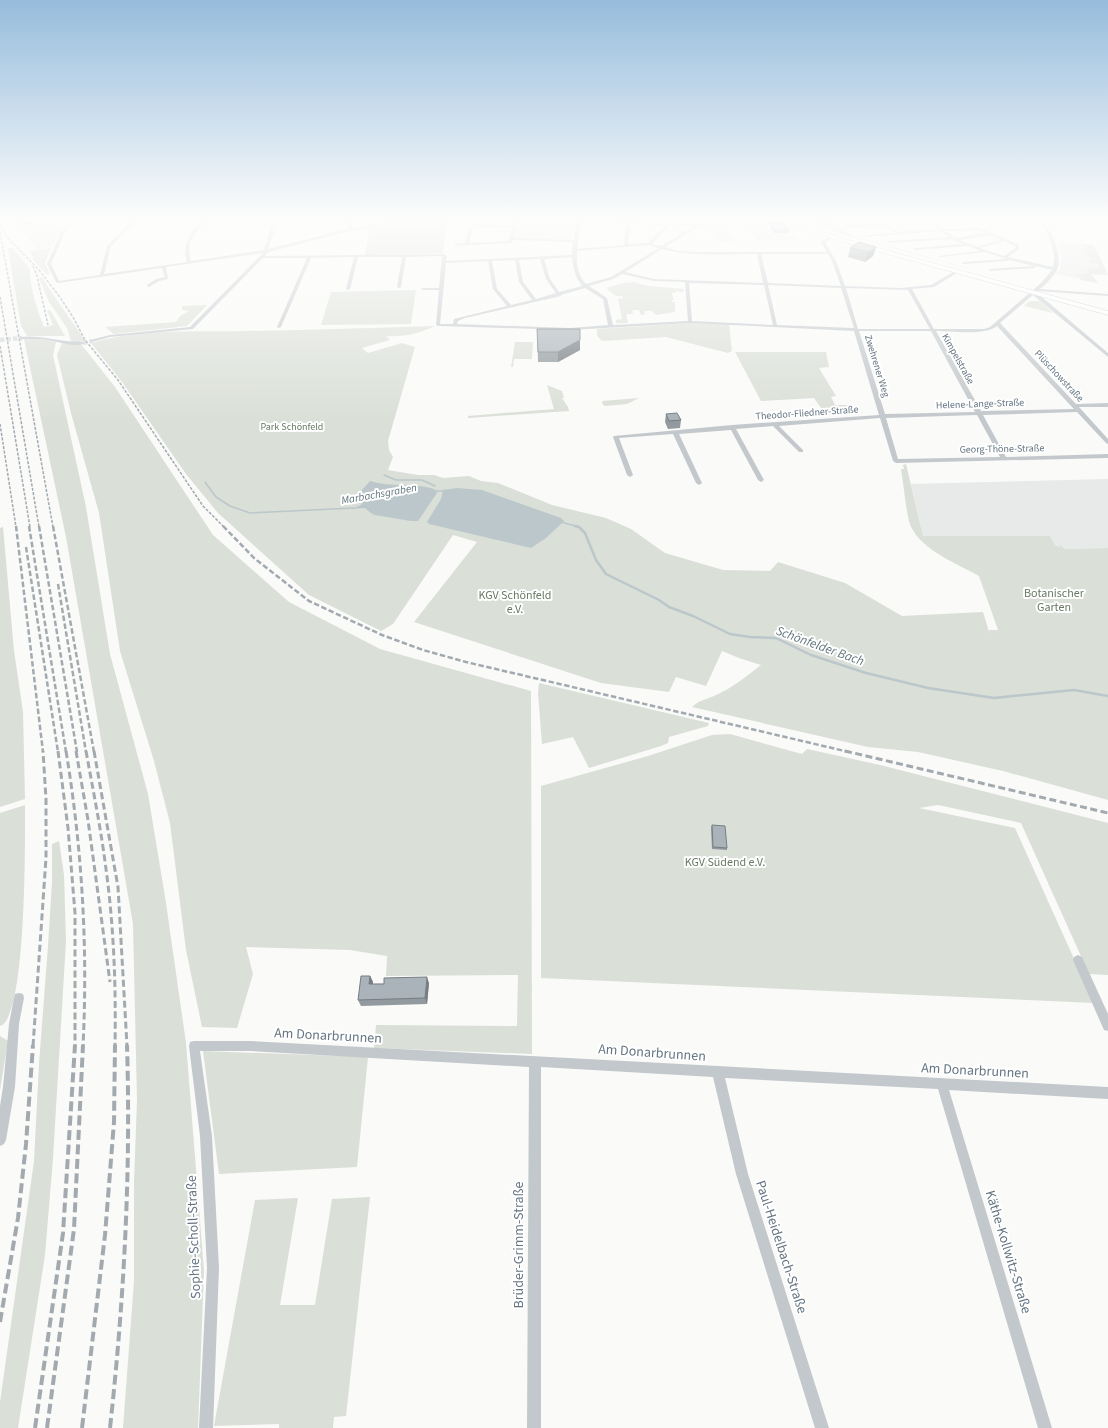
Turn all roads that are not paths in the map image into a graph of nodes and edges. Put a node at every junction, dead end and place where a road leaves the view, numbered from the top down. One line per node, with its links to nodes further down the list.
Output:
1 (231, 288): 35 (street)
2 (296, 288): 30 (street)
3 (442, 288): 17 (street); 28 (street)
4 (494, 288): 23 (street)
5 (525, 288): 22 (street)
6 (554, 288): 20 (street)
7 (581, 288): 20 (street)
8 (589, 288): 31 (street)
9 (687, 288): 26 (street)
10 (767, 288): 29 (street)
11 (843, 288): 32 (street, Zwehrener Weg)
12 (880, 288): 18 (street)
13 (920, 288): 18 (street)
14 (1018, 288): 19 (main road)
15 (1019, 288): 19 (main road)
16 (1039, 288): 19 (street)
17 (423, 289)
18 (910, 289): 33 (street, Kimpelstraße)
19 (1035, 292): 21 (street); 24 (main road); 25 (main road); 27 (street); 37 (street)
20 (559, 295): 22 (street)
21 (1108, 295)
22 (535, 301): 23 (street)
23 (510, 306): 28 (street)
24 (1108, 310)
25 (1108, 313)
26 (690, 322): 29 (street); 31 (street)
27 (997, 323): 33 (street); 39 (street, Plüschowstraße)
28 (455, 325): 31 (street)
29 (775, 326): 32 (street)
30 (279, 327)
31 (611, 327)
32 (856, 330): 33 (street); 41 (street, Zwehrener Weg)
33 (932, 330): 40 (street, Kimpelstraße)
34 (22, 338): 36 (street)
35 (92, 341)
36 (83, 343)
37 (1108, 356)
38 (1108, 405): 39 (street, Helene-Lange-Straße)
39 (1076, 408): 40 (street, Helene-Lange-Straße); 45 (street, Plüschowstraße)
40 (979, 413): 41 (street, Helene-Lange-Straße); 48 (street, Kimpelstraße)
41 (882, 416): 42 (street, Theodor-Fliedner-Straße); 49 (street, Zwehrener Weg)
42 (774, 424): 43 (street, Theodor-Fliedner-Straße); 46 (street)
43 (732, 427): 44 (street, Theodor-Fliedner-Straße); 51 (street)
44 (675, 432): 50 (street, Theodor-Fliedner-Straße); 52 (street)
45 (1108, 442)
46 (801, 451)
47 (1108, 456): 48 (street, Georg-Thöne-Straße)
48 (1004, 458): 49 (street, Georg-Thöne-Straße)
49 (896, 461)
50 (630, 475)
51 (761, 480)
52 (699, 483)
53 (1078, 960): 55 (street)
54 (19, 998): 61 (street)
55 (1108, 1026)
56 (194, 1046): 57 (street, Am Donarbrunnen); 62 (street, Sophie-Scholl-Straße)
57 (535, 1062): 58 (street, Am Donarbrunnen); 63 (street, Brüder-Grimm-Straße)
58 (718, 1073): 59 (street, Am Donarbrunnen); 64 (street, Paul-Heidelbach-Straße)
59 (942, 1084): 60 (street, Am Donarbrunnen); 65 (street, Käthe-Kollwitz-Straße)
60 (1108, 1093)
61 (0, 1140)
62 (206, 1428)
63 (534, 1428)
64 (822, 1428)
65 (1046, 1428)

